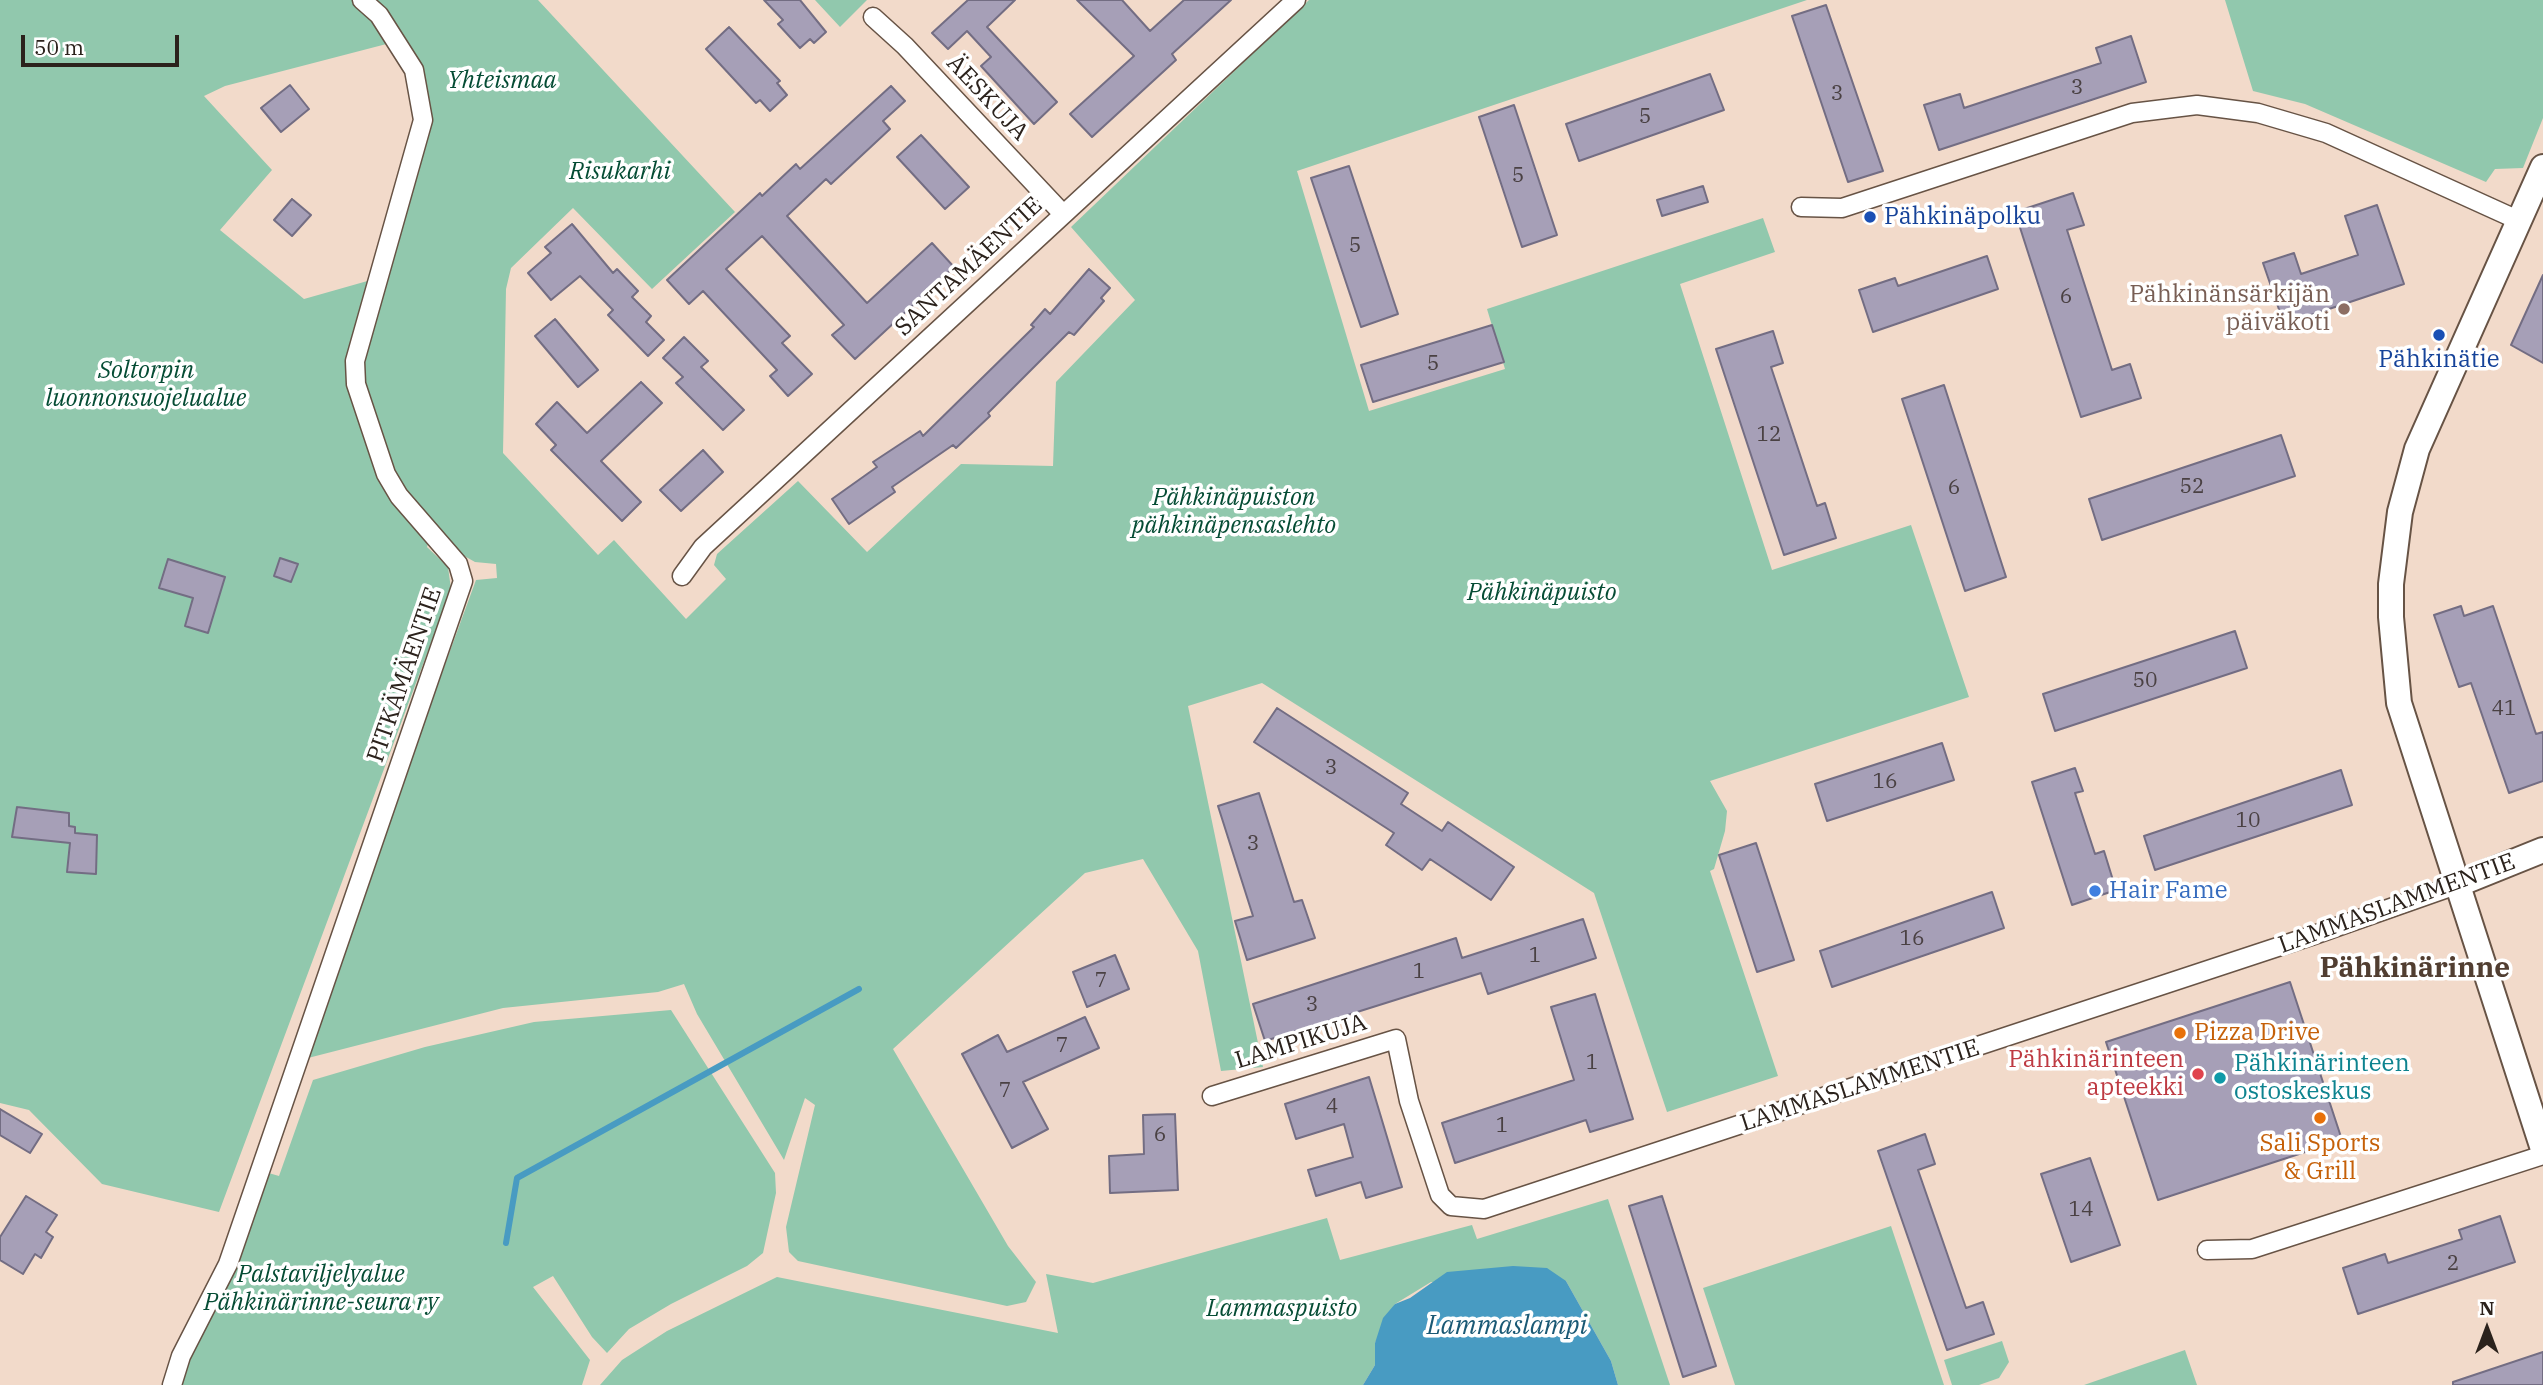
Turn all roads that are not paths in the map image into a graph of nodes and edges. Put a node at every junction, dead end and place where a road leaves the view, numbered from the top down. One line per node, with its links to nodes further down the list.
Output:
1 (362, 0): 15 (street, PITKÄMÄENTIE)
2 (1296, 0): 6 (street, SANTAMÄENTIE)
3 (873, 17): 6 (street, ÄESKUJA)
4 (2543, 167): 7 (street)
5 (1801, 207): 7 (street)
6 (1063, 214): 8 (street, SANTAMÄENTIE)
7 (2520, 221): 10 (street)
8 (682, 576)
9 (2543, 850): 10 (street, LAMMASLAMMENTIE)
10 (2456, 884): 12 (street); 13 (street, LAMMASLAMMENTIE)
11 (1212, 1096): 13 (street, LAMPIKUJA)
12 (2543, 1152): 14 (street)
13 (1451, 1206)
14 (2207, 1250)
15 (172, 1385)

